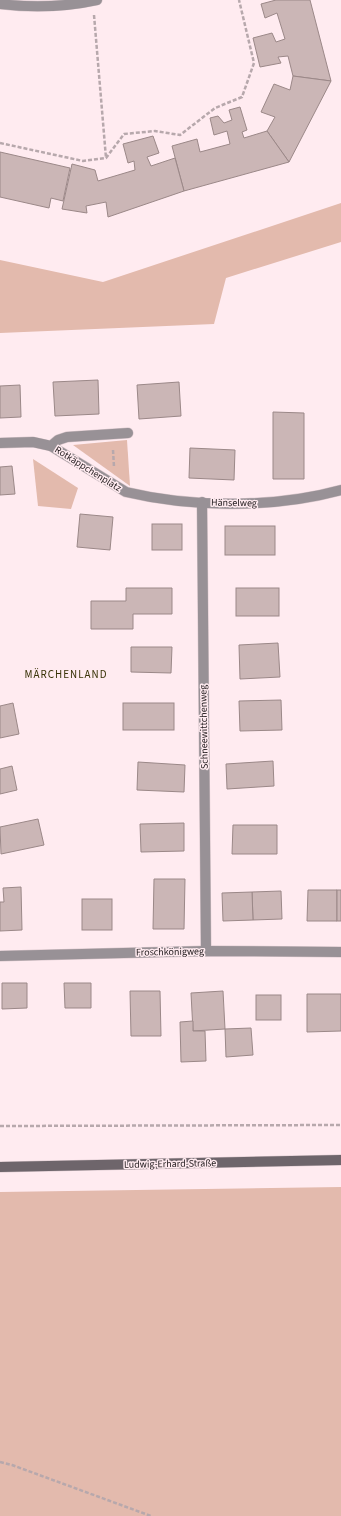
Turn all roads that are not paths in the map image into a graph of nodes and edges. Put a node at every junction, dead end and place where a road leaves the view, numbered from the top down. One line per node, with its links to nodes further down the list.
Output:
1 (95, 0): 2 (street)
2 (0, 4)
3 (128, 433): 5 (street)
4 (0, 443): 5 (street)
5 (51, 446): 7 (street, Rotkäppchenplatz)
6 (341, 490): 8 (street, Hänselweg)
7 (126, 492): 8 (street, Hänselweg)
8 (202, 502): 9 (street, Schneewittchenweg)
9 (206, 952): 10 (street, Froschkönigweg); 11 (street, Froschkönigweg)
10 (341, 952)
11 (0, 956)
12 (341, 1160): 13 (main road, Ludwig-Erhard-Straße)
13 (0, 1167)

